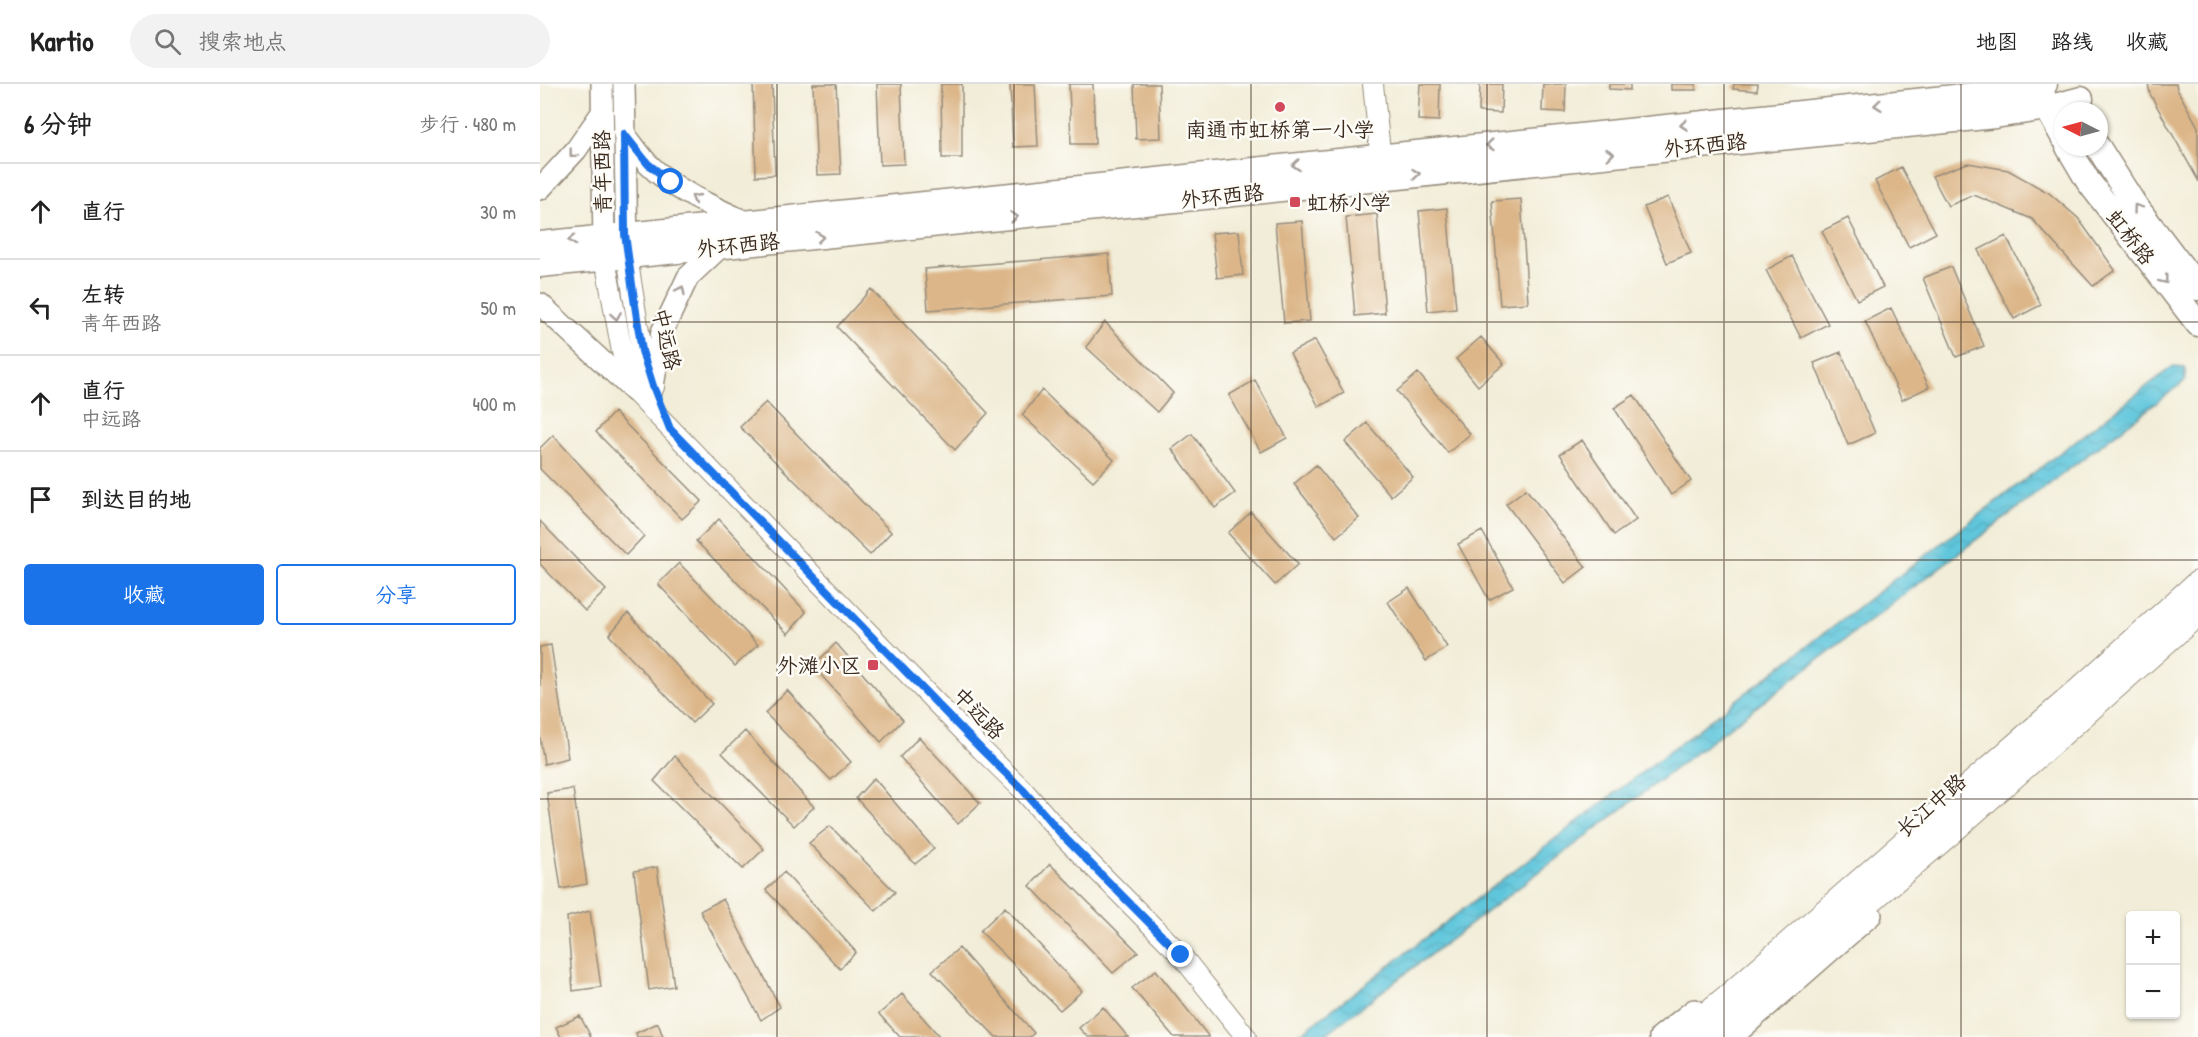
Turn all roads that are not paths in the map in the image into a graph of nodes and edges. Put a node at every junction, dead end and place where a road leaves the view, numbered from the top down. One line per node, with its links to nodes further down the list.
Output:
1 (602, 84): 7 (main road, 青年西路)
2 (624, 84): 9 (main road, 青年西路)
3 (1373, 84): 12 (street)
4 (2042, 84): 6 (main road); 12 (main road, 外环西路, one-way to 12)
5 (2080, 98): 6 (main road, 外环西路)
6 (2047, 108): 8 (main road); 12 (main road, 外环西路, one-way to 6)
7 (601, 114): 13 (main road, one-way to 13); 16 (main road, 青年西路)
8 (2054, 121)
9 (624, 134): 14 (main road, one-way to 9); 16 (main road, 青年西路)
10 (2073, 156): 21 (main road, 虹桥路, one-way to 21)
11 (2104, 156): 19 (main road, 虹桥路, one-way to 11)
12 (1382, 167): 14 (main road, 外环西路, one-way to 14); 17 (main road, 外环西路, one-way to 12)
13 (540, 189)
14 (748, 223): 16 (main road, 外环西路)
15 (540, 244): 16 (main road, 外环西路, one-way to 15)
16 (615, 247): 17 (main road, 外环西路); 18 (main road, 外环西路); 22 (street, 中远路)
17 (720, 247): 22 (main road, one-way to 17)
18 (540, 265)
19 (2198, 288)
20 (540, 304): 22 (main road)
21 (2198, 324)
22 (644, 388): 27 (street, 中远路)
23 (2198, 569): 28 (main road, 长江中路)
24 (2198, 584): 29 (highway, 长江中路)
25 (2198, 612): 30 (highway, 长江中路)
26 (2198, 626): 31 (main road, 长江中路)
27 (1246, 1037)
28 (1660, 1037)
29 (1680, 1037)
30 (1709, 1037)
31 (1732, 1037)

